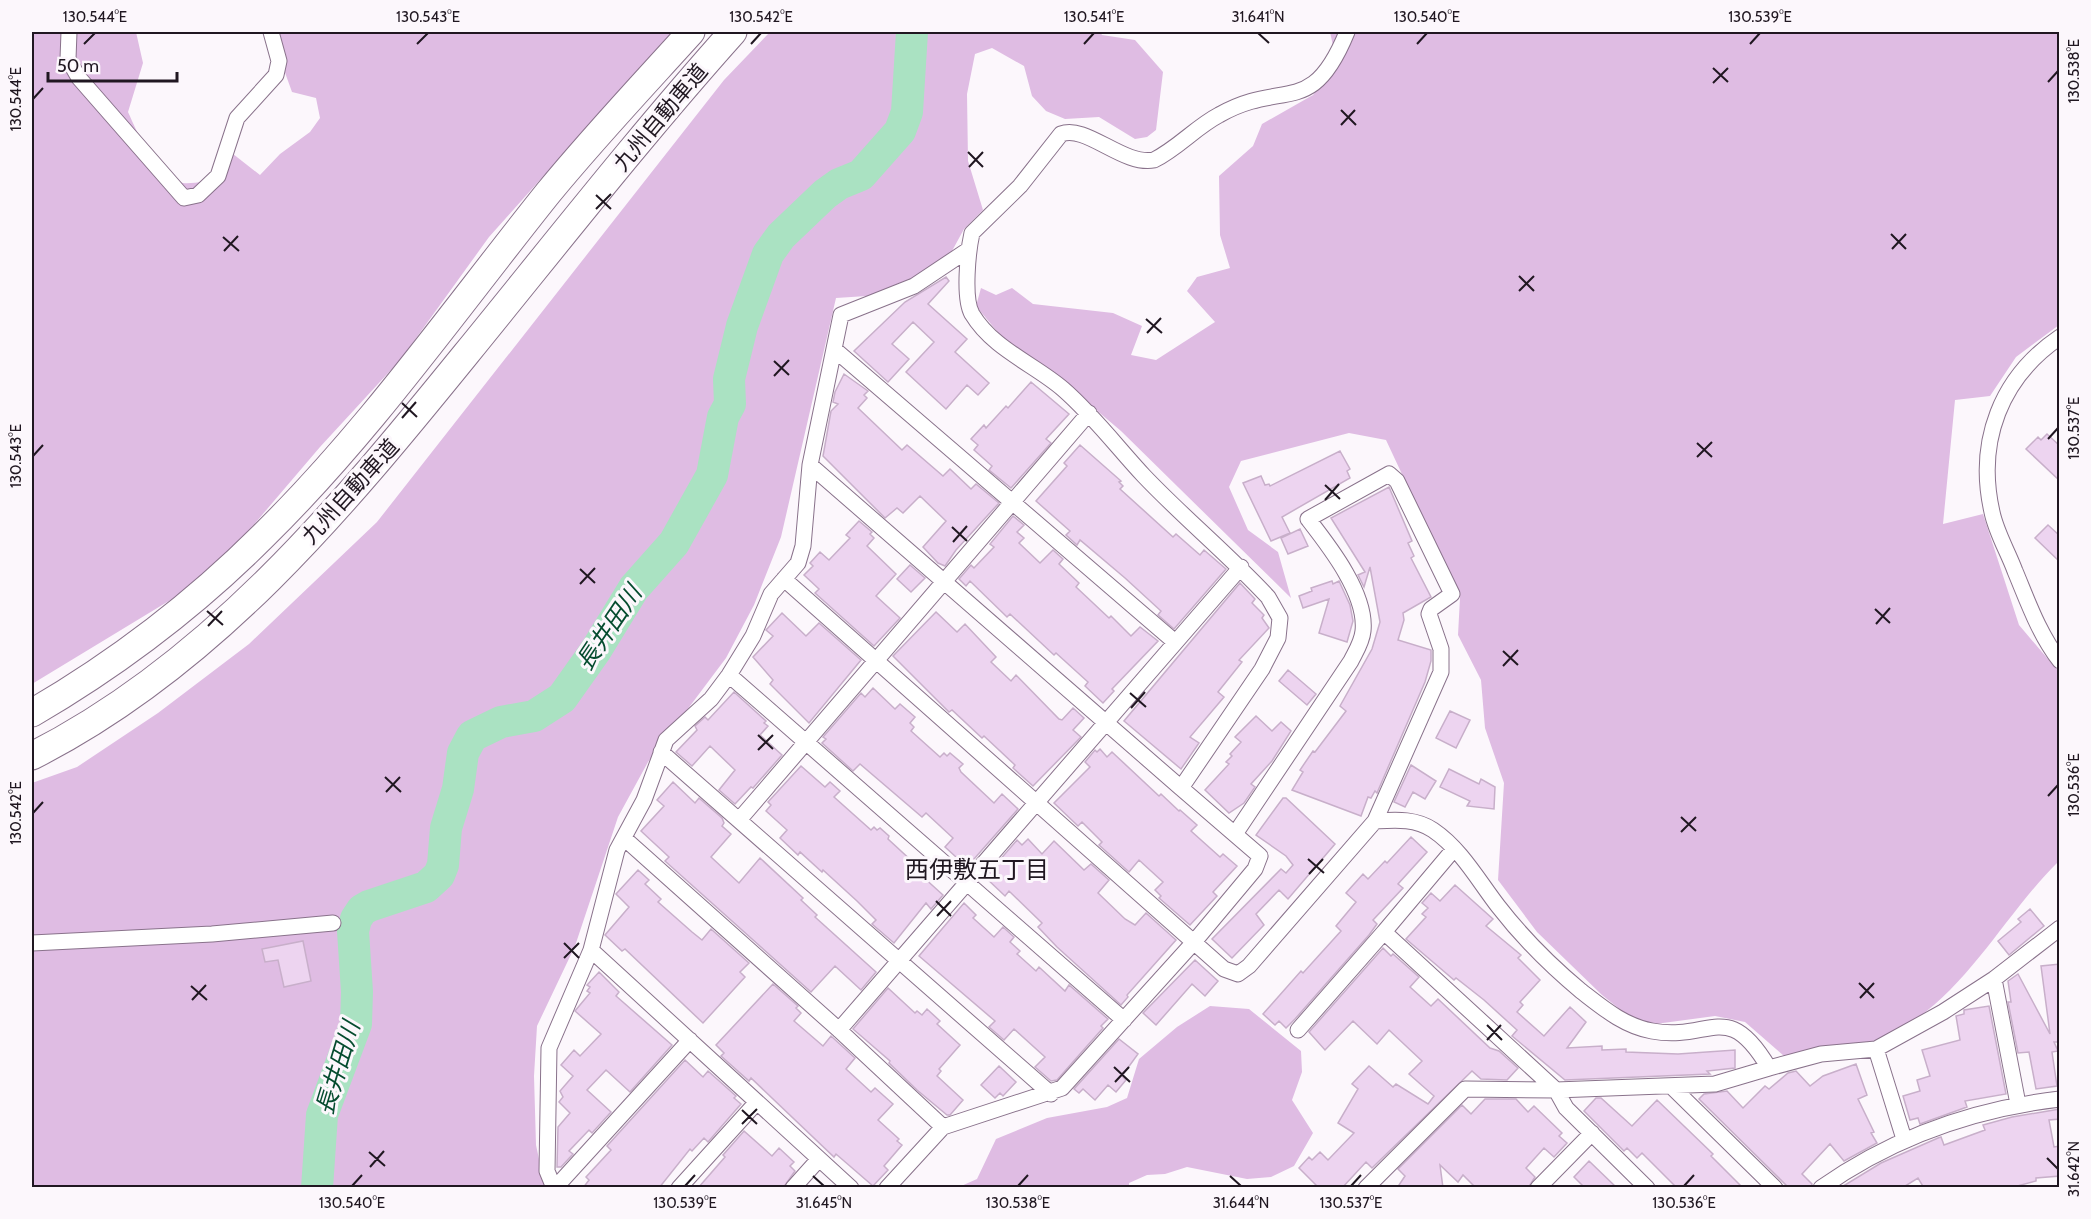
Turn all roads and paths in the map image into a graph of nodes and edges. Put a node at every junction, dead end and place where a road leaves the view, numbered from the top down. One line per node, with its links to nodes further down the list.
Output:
1 (69, 32): 2 (street)
2 (271, 32)
3 (691, 32): 19 (highway, 九州自動車道)
4 (733, 32): 23 (highway, 九州自動車道)
5 (1347, 32): 6 (street)
6 (968, 250): 8 (street); 9 (street)
7 (2060, 337): 17 (street)
8 (834, 349): 10 (street); 11 (street)
9 (1089, 413): 11 (street); 12 (street)
10 (810, 465): 13 (street); 14 (street)
11 (1012, 502): 14 (street); 15 (street)
12 (1240, 567): 15 (street); 24 (street)
13 (784, 579): 16 (street); 18 (street)
14 (944, 581): 16 (street); 20 (street)
15 (1175, 642): 20 (street)
16 (876, 660): 21 (street); 25 (street)
17 (2060, 661)
18 (729, 675): 21 (street); 22 (street)
19 (32, 713)
20 (1106, 722): 24 (street); 25 (street)
21 (806, 742): 26 (street); 31 (street)
22 (661, 752): 26 (street); 29 (street)
23 (32, 756)
24 (1181, 788): 28 (street)
25 (1036, 802): 31 (street); 35 (street)
26 (739, 820): 38 (street)
27 (1375, 821): 28 (street); 30 (street); 35 (street)
28 (1234, 834): 35 (street)
29 (625, 839): 37 (street); 41 (street)
30 (1454, 849): 34 (street); 45 (street)
31 (967, 883): 38 (street); 40 (street)
32 (333, 923): 36 (street)
33 (2060, 928): 39 (street)
34 (1384, 932): 42 (street); 47 (street)
35 (1194, 942): 40 (street)
36 (32, 943)
37 (591, 950): 43 (street); 56 (street)
38 (899, 961): 41 (street); 48 (street)
39 (1994, 979): 44 (street); 51 (street)
40 (1124, 1020): 48 (street)
41 (839, 1030): 52 (street)
42 (1298, 1030)
43 (690, 1040): 50 (street); 56 (street)
44 (1876, 1048): 45 (street); 54 (street)
45 (1769, 1068): 46 (street)
46 (1671, 1087): 47 (street); 64 (street)
47 (1556, 1090): 53 (street); 61 (street)
48 (1051, 1094): 52 (street)
49 (2060, 1099): 51 (street)
50 (757, 1102): 55 (street); 57 (street)
51 (2018, 1104): 54 (street)
52 (943, 1127): 60 (street)
53 (1592, 1133): 62 (street); 63 (street)
54 (1904, 1139): 65 (street)
55 (819, 1159): 58 (street); 59 (street)
56 (554, 1188)
57 (679, 1188)
58 (793, 1188)
59 (851, 1188)
60 (887, 1188)
61 (1366, 1188)
62 (1538, 1188)
63 (1647, 1188)
64 (1775, 1188)
65 (1821, 1188)

